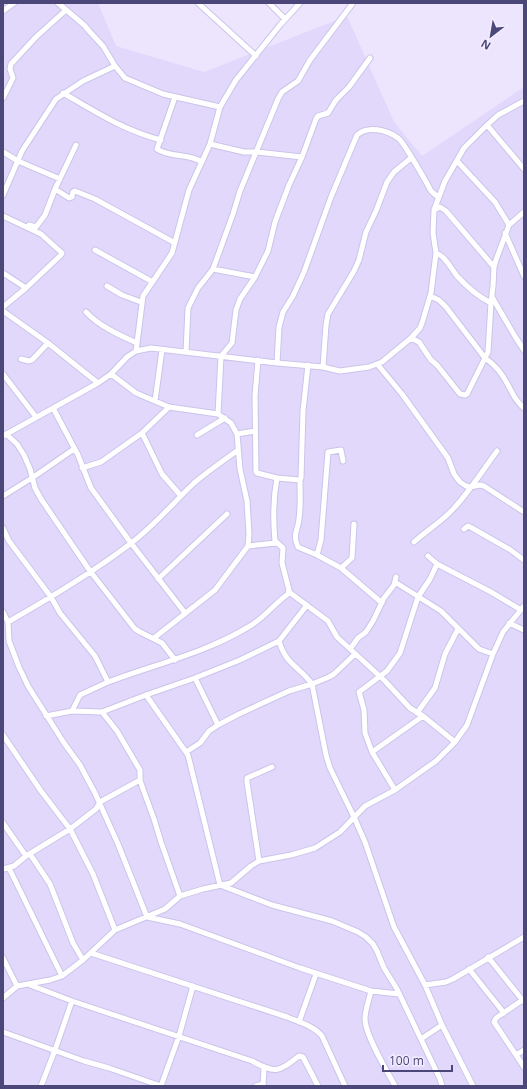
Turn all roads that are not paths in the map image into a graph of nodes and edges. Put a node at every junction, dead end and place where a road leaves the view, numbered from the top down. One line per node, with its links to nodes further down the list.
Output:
1 (14, 3): 8 (street)
2 (58, 3): 7 (street)
3 (198, 3): 10 (street)
4 (269, 3): 9 (street)
5 (300, 3): 9 (street)
6 (354, 3): 23 (street)
7 (66, 10): 12 (street); 15 (street)
8 (3, 11)
9 (285, 19): 10 (street)
10 (256, 56): 17 (street)
11 (370, 58): 24 (street)
12 (115, 66): 13 (street); 14 (street)
13 (63, 94): 19 (street); 27 (street)
14 (175, 97): 17 (street); 19 (street)
15 (3, 98)
16 (524, 101): 18 (street)
17 (220, 107): 20 (street)
18 (487, 125): 26 (street); 29 (street)
19 (161, 140): 28 (street)
20 (210, 144): 23 (street); 28 (street)
21 (76, 145): 30 (street)
22 (3, 152): 27 (street)
23 (257, 152): 24 (street); 44 (street)
24 (302, 157): 47 (street)
25 (411, 158): 33 (street); 69 (street); 72 (street)
26 (456, 160): 33 (street); 37 (street)
27 (18, 161): 30 (street); 32 (street)
28 (202, 162): 40 (street)
29 (524, 169)
30 (60, 179): 31 (street)
31 (55, 189): 38 (street); 40 (street)
32 (3, 195)
33 (438, 197): 34 (street)
34 (434, 210): 42 (street); 43 (street)
35 (524, 212): 37 (street)
36 (3, 216): 38 (street)
37 (509, 225): 39 (street)
38 (26, 226): 50 (street)
39 (505, 233): 43 (street); 46 (street)
40 (175, 243): 48 (street)
41 (95, 250): 48 (street)
42 (436, 253): 51 (street); 54 (street)
43 (494, 268): 52 (street)
44 (213, 269): 47 (street); 64 (street)
45 (3, 273): 50 (street)
46 (524, 276)
47 (255, 277): 65 (street)
48 (151, 281): 53 (street)
49 (107, 286): 53 (street)
50 (26, 288): 55 (street)
51 (430, 296): 58 (street); 66 (street)
52 (492, 297): 54 (street); 62 (street)
53 (141, 302): 60 (street)
54 (491, 303): 66 (street)
55 (3, 307)
56 (3, 311): 59 (street)
57 (86, 312): 60 (street)
58 (411, 338): 66 (street); 71 (street)
59 (48, 343): 67 (street); 75 (street)
60 (137, 343): 63 (street)
61 (162, 350): 63 (street); 64 (street); 76 (street)
62 (524, 350)
63 (136, 351): 74 (street)
64 (186, 352): 65 (street)
65 (222, 356): 68 (street); 80 (street)
66 (485, 358): 79 (street)
67 (21, 359)
68 (258, 360): 69 (street); 83 (street)
69 (277, 363): 70 (street)
70 (308, 365): 72 (street); 95 (street)
71 (378, 365): 72 (street); 96 (street)
72 (323, 367)
73 (3, 374): 81 (street)
74 (111, 374): 75 (street); 76 (street)
75 (98, 383): 78 (street)
76 (155, 401): 77 (street)
77 (169, 407): 80 (street); 84 (street)
78 (53, 408): 81 (street); 88 (street)
79 (524, 408)
80 (218, 414): 82 (street)
81 (36, 417): 86 (street)
82 (225, 418): 85 (street); 87 (street)
83 (255, 431): 85 (street); 94 (street)
84 (142, 433): 92 (street); 98 (street)
85 (237, 434): 89 (street)
86 (4, 435): 93 (street)
87 (197, 436)
88 (74, 449): 92 (street); 93 (street)
89 (238, 450): 98 (street); 107 (street)
90 (497, 451): 96 (street)
91 (343, 461): 108 (street)
92 (82, 468): 106 (street)
93 (32, 478): 97 (street); 113 (street)
94 (277, 478): 95 (street); 104 (street)
95 (300, 480): 108 (street)
96 (470, 487): 99 (street); 105 (street)
97 (3, 496)
98 (181, 496): 106 (street)
99 (524, 512)
100 (227, 514): 114 (street)
101 (354, 524): 112 (street)
102 (3, 528): 117 (street)
103 (464, 529): 110 (street)
104 (276, 542): 107 (street); 115 (street)
105 (414, 542)
106 (131, 543): 113 (street); 114 (street)
107 (248, 546): 122 (street)
108 (317, 554): 112 (street)
109 (428, 556): 111 (street)
110 (524, 560)
111 (437, 564): 116 (street); 120 (street)
112 (341, 568): 118 (street)
113 (90, 571): 117 (street); 127 (street)
114 (158, 579): 122 (street)
115 (289, 592): 119 (street); 132 (street)
116 (418, 596): 118 (street); 125 (street); 133 (street)
117 (51, 597): 123 (street); 135 (street)
118 (382, 603): 129 (street)
119 (307, 605): 128 (street); 129 (street)
120 (522, 608): 124 (street)
121 (3, 612): 123 (street)
122 (185, 613): 127 (street)
123 (8, 622): 141 (street)
124 (510, 623): 126 (street); 131 (street)
125 (458, 629): 131 (street); 140 (street)
126 (524, 630)
127 (154, 638): 132 (street)
128 (279, 641): 134 (street); 136 (street)
129 (350, 649): 130 (street)
130 (355, 654): 133 (street); 136 (street)
131 (493, 654): 145 (street)
132 (175, 660): 135 (street)
133 (379, 676): 140 (street); 147 (street)
134 (195, 678): 137 (street); 143 (street)
135 (108, 682): 138 (street)
136 (312, 684): 143 (street); 152 (street)
137 (146, 695): 139 (street); 146 (street)
138 (72, 711): 139 (street); 141 (street)
139 (102, 712): 149 (street)
140 (417, 713): 142 (street)
141 (46, 716): 151 (street)
142 (423, 716): 145 (street); 147 (street)
143 (218, 725): 146 (street)
144 (3, 735): 154 (street)
145 (455, 742): 150 (street)
146 (186, 752): 159 (street)
147 (372, 752): 150 (street)
148 (272, 767): 156 (street)
149 (140, 780): 151 (street); 160 (street)
150 (395, 790): 152 (street)
151 (100, 802): 154 (street); 161 (street)
152 (354, 816): 156 (street); 172 (street)
153 (3, 823): 155 (street)
154 (70, 829): 155 (street); 162 (street)
155 (28, 855): 157 (street); 167 (street)
156 (259, 861): 159 (street)
157 (9, 868): 158 (street); 170 (street)
158 (3, 869)
159 (220, 885): 160 (street); 176 (street)
160 (180, 896): 161 (street)
161 (147, 917): 162 (street); 169 (street)
162 (115, 930): 164 (street)
163 (524, 937): 165 (street)
164 (91, 953): 167 (street); 174 (street)
165 (488, 957): 168 (street); 178 (street)
166 (3, 958): 173 (street)
167 (84, 960): 170 (street)
168 (469, 969): 172 (street); 180 (street)
169 (316, 974): 175 (street); 181 (street)
170 (62, 976): 171 (street)
171 (30, 984): 173 (street); 179 (street)
172 (425, 985): 182 (street)
173 (17, 986): 177 (street)
174 (193, 986): 181 (street); 184 (street)
175 (371, 991): 176 (street); 197 (street)
176 (399, 994): 185 (street)
177 (3, 998)
178 (523, 1000): 180 (street)
179 (72, 1001): 184 (street); 186 (street)
180 (504, 1013): 188 (street)
181 (300, 1022): 196 (street)
182 (442, 1026): 185 (street); 199 (street)
183 (3, 1032): 186 (street)
184 (179, 1036): 190 (street); 193 (street)
185 (421, 1039): 198 (street)
186 (55, 1050): 192 (street); 193 (street)
187 (524, 1050): 188 (street)
188 (516, 1055): 189 (street)
189 (524, 1067)
190 (264, 1068): 191 (street); 195 (street)
191 (263, 1085): 194 (street)
192 (40, 1086)
193 (161, 1086)
194 (256, 1086)
195 (318, 1086)
196 (345, 1086)
197 (395, 1086)
198 (442, 1086)
199 (473, 1086)

